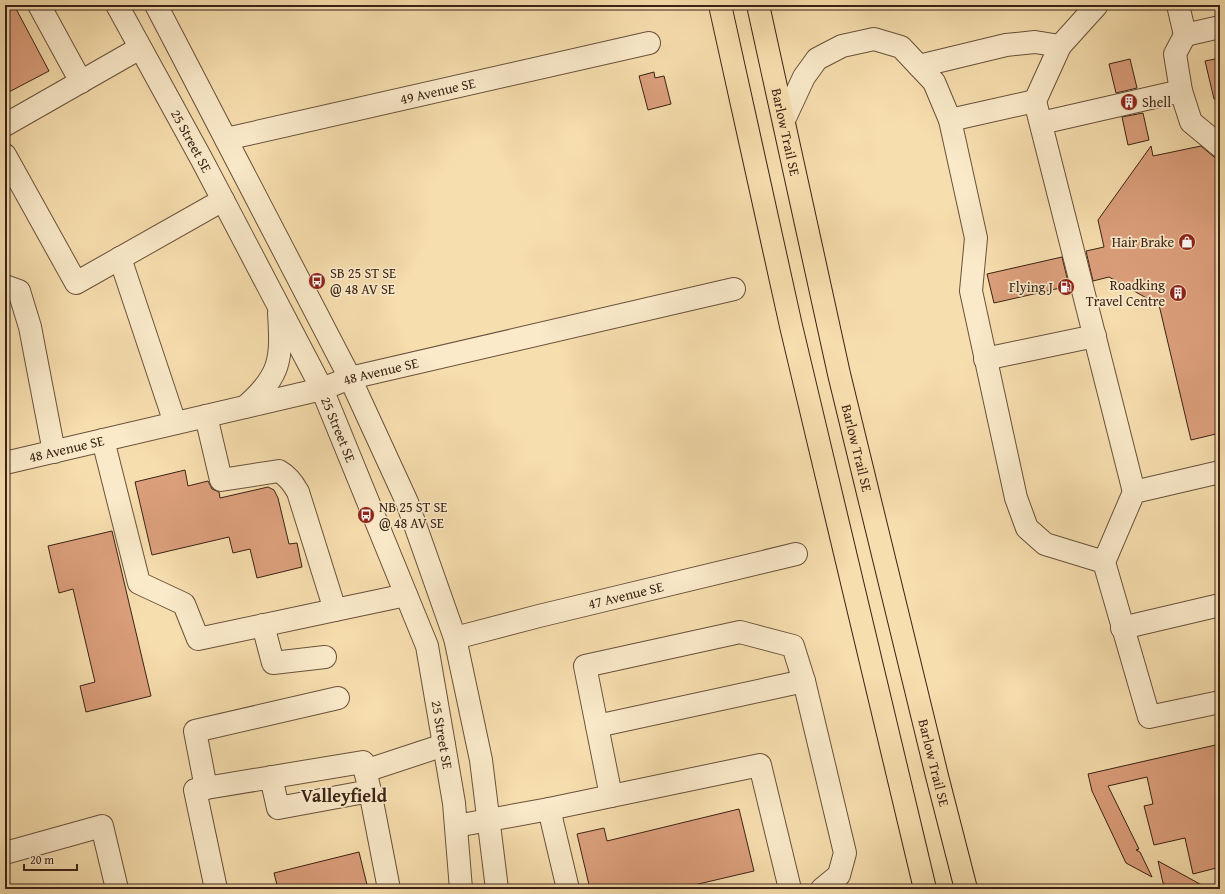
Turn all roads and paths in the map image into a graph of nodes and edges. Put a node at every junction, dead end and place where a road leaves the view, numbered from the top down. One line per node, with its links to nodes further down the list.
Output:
1 (39, 5): 14 (street)
2 (117, 5): 12 (street, 25 Street SE)
3 (157, 5): 21 (street)
4 (720, 5): 71 (main road)
5 (758, 5): 17 (main road, Barlow Trail SE)
6 (1097, 5): 11 (street)
7 (1178, 5): 9 (street)
8 (1220, 27): 9 (street)
9 (1184, 35): 15 (street)
10 (649, 43): 21 (street, 49 Avenue SE)
11 (1060, 46): 13 (street); 16 (street)
12 (140, 48): 14 (street); 24 (street, 25 Street SE)
13 (919, 66): 17 (street); 18 (street)
14 (81, 82): 20 (street)
15 (1181, 90): 19 (street); 22 (street)
16 (1035, 101): 18 (street); 19 (street)
17 (784, 120): 72 (main road, Barlow Trail SE)
18 (950, 120): 30 (street)
19 (1041, 123): 29 (street)
20 (5, 125)
21 (226, 139): 31 (street)
22 (1220, 146)
23 (5, 155): 25 (street)
24 (223, 200): 25 (street); 28 (street, 25 Street SE)
25 (120, 258): 35 (street)
26 (5, 286): 37 (street)
27 (734, 289): 31 (street, 48 Avenue SE)
28 (279, 307): 32 (street, 25 Street SE); 33 (street)
29 (1095, 336): 30 (street); 40 (street)
30 (985, 359): 42 (street)
31 (350, 378): 32 (street, 48 Avenue SE); 48 (street)
32 (322, 389): 33 (street, 48 Avenue SE); 43 (street, 25 Street SE)
33 (245, 407): 34 (street, 48 Avenue SE)
34 (206, 416): 35 (street, 48 Avenue SE); 45 (street)
35 (175, 423): 36 (street, 48 Avenue SE)
36 (103, 440): 37 (street, 48 Avenue SE); 46 (street)
37 (54, 452): 38 (street, 48 Avenue SE)
38 (5, 463)
39 (1220, 472): 40 (street)
40 (1134, 492): 42 (street)
41 (796, 554): 48 (street, 47 Avenue SE)
42 (1104, 562): 47 (street)
43 (406, 595): 45 (street); 54 (street, 25 Street SE)
44 (1220, 605): 47 (street)
45 (335, 610): 46 (street)
46 (263, 625): 49 (street)
47 (1122, 628): 52 (street)
48 (455, 638): 60 (street)
49 (325, 657)
50 (804, 681): 53 (street); 53 (street); 70 (street)
51 (338, 698): 57 (street)
52 (1220, 702)
53 (597, 726): 58 (street)
54 (444, 745): 56 (street); 61 (street, 25 Street SE)
55 (271, 777): 56 (street); 56 (street); 57 (street)
56 (368, 781): 65 (street)
57 (206, 788): 64 (street)
58 (611, 796): 59 (street); 69 (street)
59 (548, 809): 60 (street); 68 (street)
60 (489, 821): 61 (street); 67 (street)
61 (456, 826): 66 (street, 25 Street SE)
62 (5, 853): 63 (street)
63 (117, 889)
64 (216, 889)
65 (389, 889)
66 (461, 889)
67 (497, 889)
68 (568, 889)
69 (790, 889)
70 (822, 889)
71 (925, 889)
72 (966, 889)

